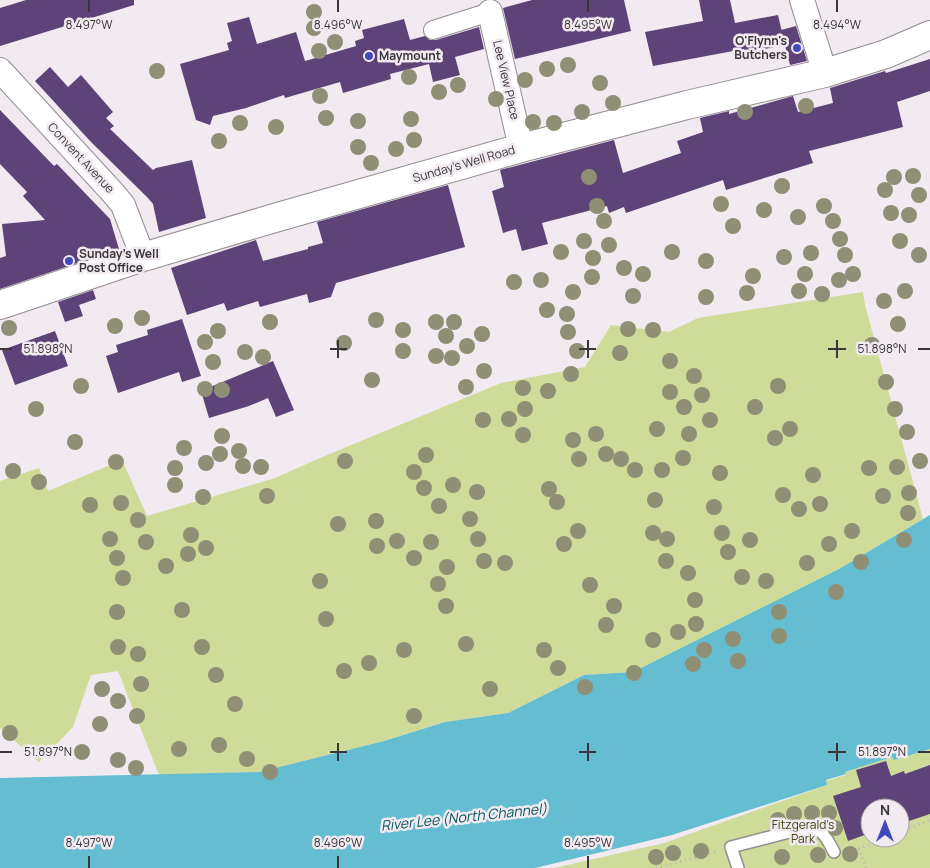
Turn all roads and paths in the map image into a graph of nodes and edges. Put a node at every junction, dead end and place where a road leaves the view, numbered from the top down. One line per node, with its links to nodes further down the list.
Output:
1 (802, 0): 6 (street)
2 (490, 12): 3 (street); 7 (street, Lee View Place)
3 (433, 30)
4 (930, 35): 6 (main road, Sunday's Well Road)
5 (0, 70): 8 (street, Convent Avenue)
6 (825, 72): 7 (main road, Sunday's Well Road)
7 (521, 148): 8 (main road, Sunday's Well Road)
8 (143, 258): 9 (main road, Sunday's Well Road)
9 (0, 305)
10 (930, 820): 11 (path)
11 (910, 828)
12 (731, 847): 14 (lane); 15 (path); 16 (lane)
13 (861, 848): 17 (path)
14 (834, 852)
15 (656, 868)
16 (738, 868)
17 (866, 868)

